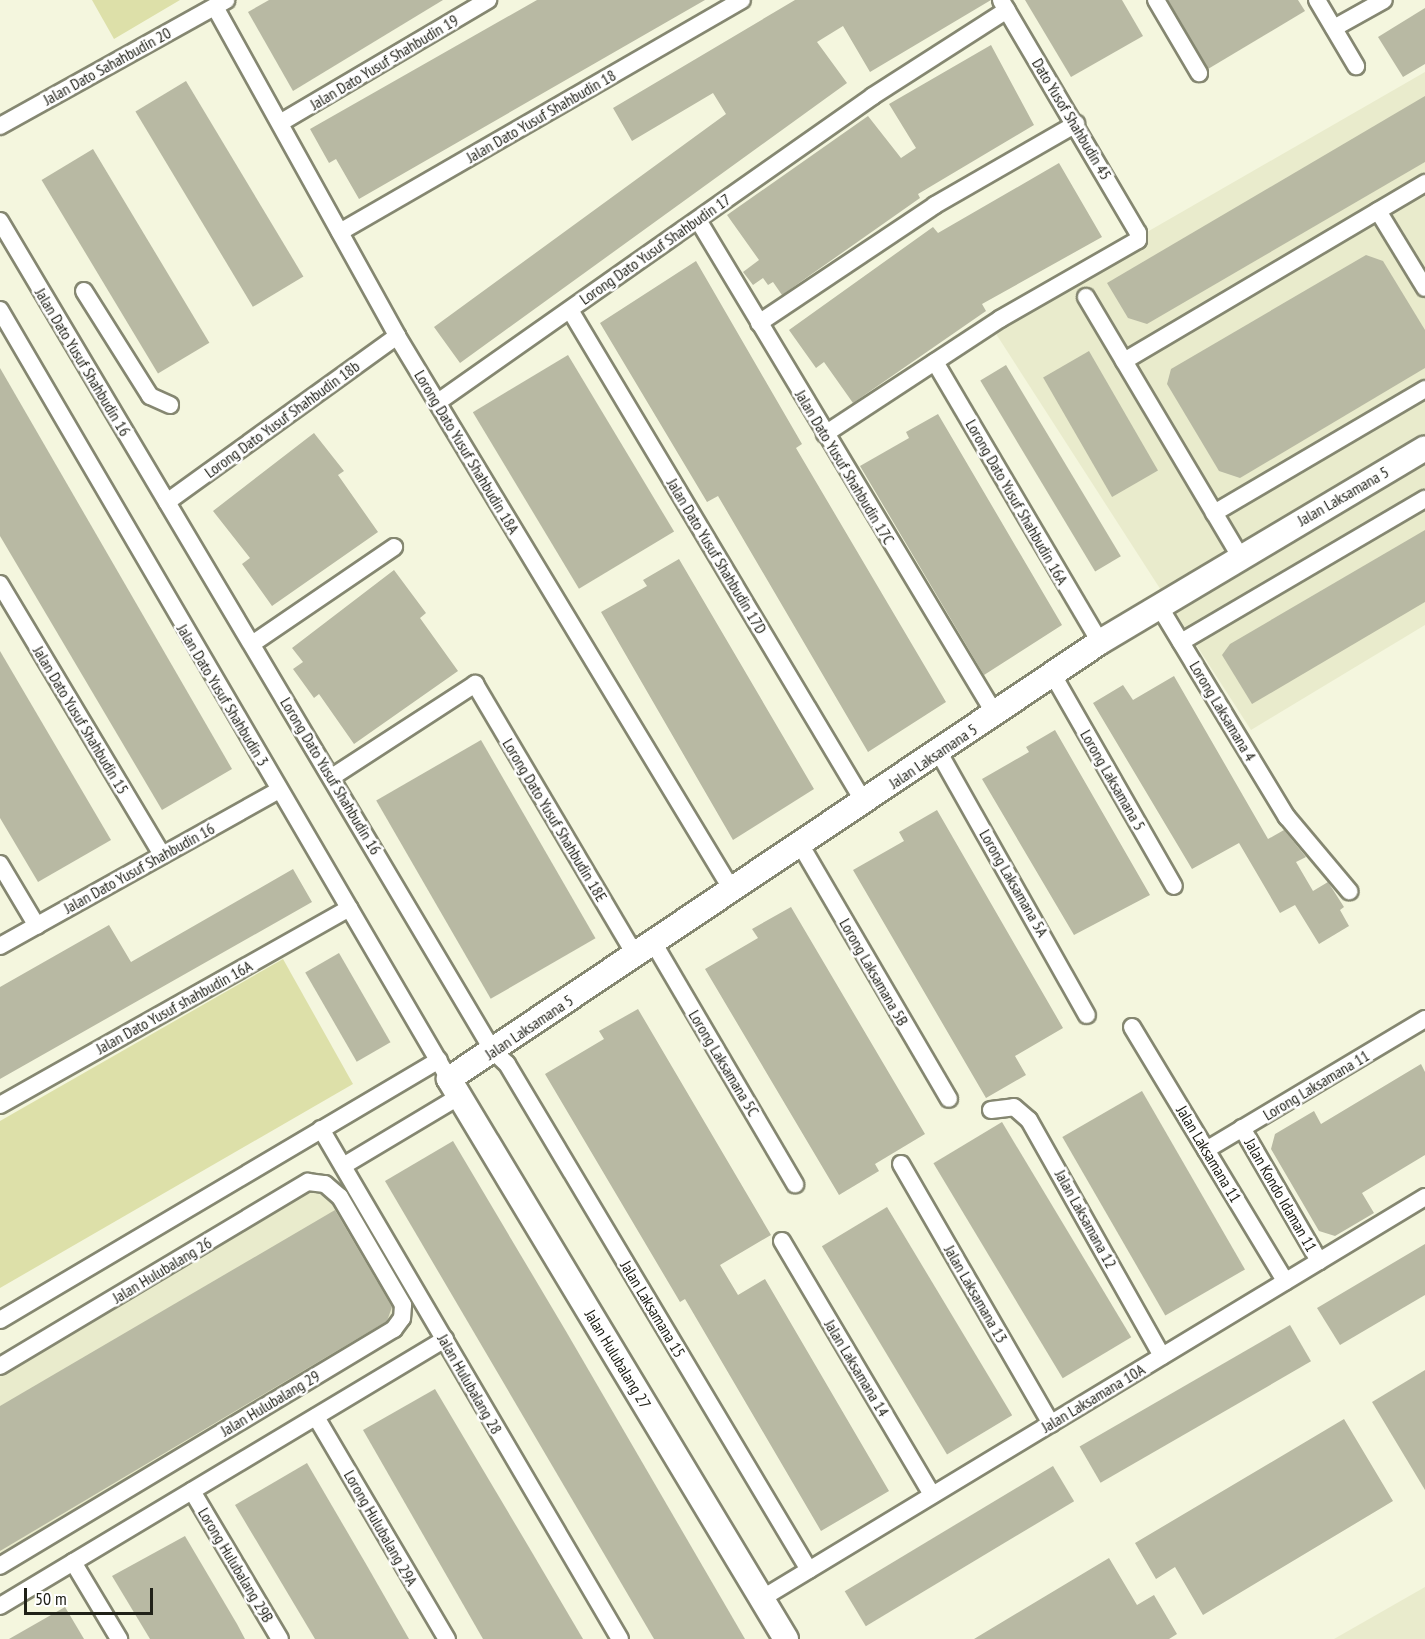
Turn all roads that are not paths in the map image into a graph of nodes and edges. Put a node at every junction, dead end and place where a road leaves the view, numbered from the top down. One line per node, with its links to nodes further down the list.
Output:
1 (488, 0): 11 (street, Jalan Dato Yusuf Shahbudin 19)
2 (742, 0): 18 (street, Jalan Dato Yusuf Shahbudin 18)
3 (1156, 0): 10 (street)
4 (1317, 0): 8 (street)
5 (1384, 0): 8 (street)
6 (220, 3): 11 (street, Lorong Dato Yusuf Shahbudin 18A); 13 (street, Jalan Dato Sahahbudin 20)
7 (1004, 5): 12 (street, Dato Yusof Shahbudin 45); 16 (street, Lorong Dato Yusuf Shahbudin 17)
8 (1334, 28): 9 (street)
9 (1356, 66)
10 (1199, 73)
11 (279, 123): 18 (street, Lorong Dato Yusuf Shahbudin 18A)
12 (1076, 124): 24 (street); 27 (street, Dato Yusof Shahbudin 45)
13 (0, 126)
14 (1425, 183): 15 (street)
15 (1378, 211): 19 (street); 26 (street)
16 (698, 220): 23 (street, Lorong Dato Yusuf Shahbudin 17); 24 (street, Jalan Dato Yusuf Shahbudin 17C)
17 (0, 221): 34 (street, Jalan Dato Yusuf Shahbudin 16)
18 (340, 232): 25 (street, Lorong Dato Yusuf Shahbudin 18A)
19 (1425, 288)
20 (84, 291): 30 (street)
21 (1086, 297): 26 (street)
22 (0, 310): 47 (street, Jalan Dato Yusuf Shahbudin 3)
23 (570, 310): 29 (street, Lorong Dato Yusuf Shahbudin 17); 48 (street, Jalan Dato Yusuf Shahbudin 17D)
24 (759, 323): 31 (street, Jalan Dato Yusuf Shahbudin 17C)
25 (397, 336): 29 (street, Lorong Dato Yusuf Shahbudin 18A); 34 (street, Lorong Dato Yusuf Shahbudin 18b)
26 (1124, 361): 35 (street)
27 (935, 362): 31 (street); 40 (street, Lorong Dato Yusuf Shahbudin 16A)
28 (1425, 389): 35 (street)
29 (438, 402): 53 (street, Lorong Dato Yusuf Shahbudin 18A)
30 (170, 405)
31 (825, 434): 44 (street, Jalan Dato Yusuf Shahbudin 17C)
32 (1425, 448): 37 (street, Jalan Laksamana 5)
33 (1425, 499): 41 (street)
34 (167, 502): 42 (street, Lorong Dato Yusuf Shahbudin 16)
35 (1214, 513): 37 (street)
36 (394, 547): 42 (street)
37 (1239, 556): 39 (street, Jalan Laksamana 5)
38 (0, 584): 50 (street, Jalan Dato Yusuf Shahbudin 15)
39 (1159, 606): 40 (street, Jalan Laksamana 5); 41 (street, Lorong Laksamana 4)
40 (1100, 642): 43 (street, Jalan Laksamana 5)
41 (1181, 642): 54 (street, Lorong Laksamana 4)
42 (252, 644): 46 (street, Lorong Dato Yusuf Shahbudin 16)
43 (1053, 675): 44 (street, Jalan Laksamana 5); 52 (street, Lorong Laksamana 5)
44 (995, 714): 45 (street, Jalan Laksamana 5)
45 (938, 751): 48 (street, Jalan Laksamana 5); 59 (street, Lorong Laksamana 5A)
46 (332, 777): 58 (street, Lorong Dato Yusuf Shahbudin 18E); 62 (street, Lorong Dato Yusuf Shahbudin 16)
47 (279, 789): 50 (street, Jalan Dato Yusuf Shahbudin 16); 55 (street, Jalan Dato Yusuf Shahbudin 3)
48 (864, 801): 49 (street, Jalan Laksamana 5)
49 (800, 844): 53 (street, Jalan Laksamana 5); 64 (street, Lorong Laksamana 5B)
50 (162, 855): 56 (street, Jalan Dato Yusuf Shahbudin 16)
51 (0, 864): 56 (street)
52 (1174, 885)
53 (732, 890): 58 (street, Jalan Laksamana 5)
54 (1349, 891)
55 (349, 909): 63 (street, Jalan Dato Yusuf Shahbudin 3); 65 (street, Jalan Dato Yusuf shahbudin 16A)
56 (37, 926): 57 (street, Jalan Dato Yusuf Shahbudin 16)
57 (0, 946)
58 (644, 949): 62 (street, Jalan Laksamana 5); 73 (street, Lorong Laksamana 5C)
59 (1087, 1015)
60 (1425, 1019): 67 (street, Lorong Laksamana 11)
61 (1132, 1027): 69 (street, Jalan Laksamana 11)
62 (493, 1051): 63 (street, Jalan Laksamana 5); 88 (street, Jalan Laksamana 15)
63 (449, 1078): 68 (street); 71 (street); 89 (street, Jalan Hulubalang 27)
64 (949, 1099)
65 (0, 1106)
66 (991, 1110): 80 (street, Jalan Laksamana 12)
67 (1242, 1128): 69 (street, Lorong Laksamana 11); 76 (street, Jalan Kondo Idaman 11)
68 (321, 1129): 71 (street, Jalan Hulubalang 28); 78 (street)
69 (1206, 1150): 77 (street, Jalan Laksamana 11)
70 (901, 1164): 83 (street, Jalan Laksamana 13)
71 (343, 1166): 79 (street, Jalan Hulubalang 28)
72 (325, 1184): 81 (street, Jalan Hulubalang 26); 87 (street, Jalan Hulubalang 29)
73 (795, 1184)
74 (1425, 1197): 76 (street, Jalan Laksamana 10A)
75 (782, 1241): 85 (street, Jalan Laksamana 14)
76 (1319, 1261): 77 (street, Jalan Laksamana 10A)
77 (1285, 1281): 80 (street, Jalan Laksamana 10A)
78 (0, 1320)
79 (445, 1339): 82 (street); 94 (street, Jalan Hulubalang 28)
80 (1162, 1356): 83 (street, Jalan Laksamana 10A)
81 (0, 1366)
82 (316, 1417): 84 (street); 93 (street, Lorong Hulubalang 29A)
83 (1051, 1424): 85 (street, Jalan Laksamana 10A)
84 (192, 1491): 86 (street); 92 (street, Lorong Hulubalang 29B)
85 (932, 1495): 88 (street, Jalan Laksamana 10A)
86 (73, 1562): 90 (street); 91 (street)
87 (0, 1566)
88 (809, 1570): 89 (street, Jalan Laksamana 10A)
89 (762, 1599): 95 (street, Jalan Hulubalang 27)
90 (0, 1606)
91 (119, 1639)
92 (280, 1639)
93 (447, 1639)
94 (620, 1639)
95 (786, 1639)

